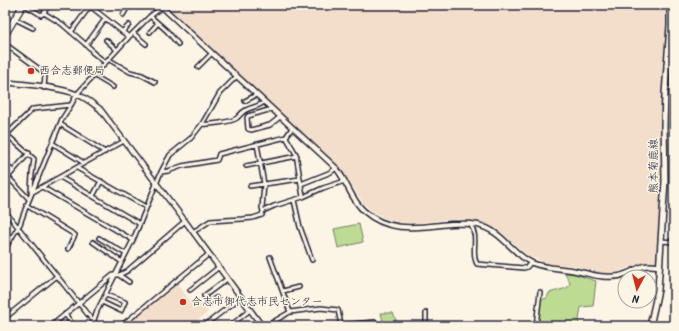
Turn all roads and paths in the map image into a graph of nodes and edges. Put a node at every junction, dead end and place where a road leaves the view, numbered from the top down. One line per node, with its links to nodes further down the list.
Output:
1 (24, 5): 6 (street); 9 (highway)
2 (48, 5): 6 (street)
3 (123, 5): 7 (street)
4 (670, 5): 25 (main road, 熊本菊鹿線)
5 (161, 6): 8 (street); 27 (street)
6 (44, 13): 14 (street)
7 (123, 15)
8 (150, 16): 11 (street); 17 (street)
9 (15, 19): 13 (street); 18 (highway)
10 (105, 19): 14 (street); 15 (street); 24 (street)
11 (158, 23): 16 (street); 23 (street)
12 (129, 25): 15 (street)
13 (33, 28)
14 (71, 32): 24 (street)
15 (122, 32): 19 (street)
16 (150, 32)
17 (133, 33): 19 (street); 22 (street)
18 (5, 35)
19 (129, 37): 26 (street)
20 (106, 40): 26 (street)
21 (5, 44): 38 (street)
22 (146, 44)
23 (178, 44)
24 (86, 45): 29 (street)
25 (671, 47): 30 (main road, 熊本菊鹿線)
26 (117, 50): 28 (street)
27 (212, 54): 32 (street); 34 (street)
28 (108, 59): 29 (street); 36 (street)
29 (105, 62): 33 (street)
30 (666, 65): 31 (street); 39 (main road, 熊本菊鹿線)
31 (674, 65)
32 (198, 67)
33 (93, 75): 37 (street); 41 (street)
34 (236, 76): 42 (street); 49 (street)
35 (5, 82): 38 (street)
36 (155, 82)
37 (113, 87)
38 (44, 88): 41 (street)
39 (665, 88): 40 (street); 92 (main road, 熊本菊鹿線)
40 (674, 89)
41 (76, 94): 45 (street); 53 (street)
42 (256, 95): 43 (street); 44 (street)
43 (245, 101)
44 (264, 102): 46 (street); 49 (street)
45 (71, 105): 48 (street); 51 (street)
46 (272, 109): 47 (street); 47 (street)
47 (280, 117): 50 (street)
48 (60, 124): 54 (street); 56 (street)
49 (202, 124): 66 (street)
50 (292, 128): 52 (street); 64 (street)
51 (5, 135): 57 (street)
52 (286, 137): 55 (street); 58 (street)
53 (124, 141): 56 (street); 71 (street)
54 (52, 143): 59 (street); 76 (street)
55 (257, 144): 60 (street); 66 (street)
56 (105, 152): 59 (street)
57 (29, 153): 65 (street); 76 (street)
58 (297, 156): 60 (street); 68 (street)
59 (84, 163): 63 (street)
60 (260, 163): 62 (street); 72 (street)
61 (5, 165): 65 (street)
62 (246, 166)
63 (77, 168): 67 (street); 69 (street)
64 (336, 168): 70 (street); 73 (street)
65 (12, 171): 79 (street)
66 (161, 172): 71 (street)
67 (60, 177): 75 (street); 77 (street)
68 (300, 179): 72 (street); 73 (street)
69 (101, 181): 77 (street); 82 (street)
70 (345, 181): 78 (street); 87 (street)
71 (156, 182): 82 (street); 85 (street)
72 (264, 184): 74 (street); 84 (street)
73 (301, 184): 78 (street)
74 (250, 186)
75 (42, 187): 76 (street); 91 (street)
76 (31, 193): 79 (street)
77 (93, 196): 86 (street)
78 (303, 197): 80 (street)
79 (29, 199): 81 (street)
80 (294, 200): 84 (street); 100 (street)
81 (26, 205): 88 (street); 96 (street)
82 (146, 207): 86 (street)
83 (5, 210): 88 (street)
84 (263, 211): 89 (street)
85 (185, 221): 89 (street); 103 (street)
86 (140, 224): 91 (street)
87 (470, 224): 102 (street); 102 (street)
88 (18, 228): 95 (street); 108 (street)
89 (194, 232): 98 (street)
90 (99, 238): 97 (street)
91 (133, 240): 97 (street)
92 (661, 241): 94 (street); 104 (main road, 熊本菊鹿線)
93 (93, 242): 101 (street)
94 (674, 242)
95 (5, 249)
96 (68, 249)
97 (126, 254): 101 (street)
98 (209, 254): 105 (street); 134 (street)
99 (270, 257): 113 (street)
100 (312, 260)
101 (122, 262): 107 (street)
102 (531, 262): 104 (street)
103 (134, 265): 106 (street); 107 (street)
104 (659, 266): 142 (main road, 熊本菊鹿線)
105 (219, 267): 109 (street); 112 (street)
106 (137, 269)
107 (117, 275): 110 (street); 115 (street); 119 (street)
108 (57, 276): 119 (street); 124 (street)
109 (227, 279): 116 (street); 117 (street)
110 (129, 282)
111 (299, 287): 113 (street)
112 (190, 290)
113 (283, 291): 121 (street)
114 (540, 292): 141 (street)
115 (106, 295): 118 (street); 118 (street)
116 (241, 297): 120 (street); 135 (street)
117 (216, 298)
118 (102, 302): 125 (street)
119 (79, 304): 123 (street); 125 (street)
120 (250, 310): 136 (street); 137 (street)
121 (290, 312): 129 (street); 138 (street)
122 (426, 313): 140 (street)
123 (65, 314): 130 (street); 131 (street)
124 (5, 318)
125 (94, 322): 132 (street); 133 (street)
126 (375, 322): 129 (street)
127 (407, 324): 140 (street)
128 (529, 324): 141 (street)
129 (341, 325): 139 (street)
130 (50, 326)
131 (66, 326)
132 (92, 326)
133 (97, 326)
134 (121, 326)
135 (204, 326)
136 (230, 326)
137 (262, 326)
138 (266, 326)
139 (329, 326)
140 (426, 326)
141 (536, 326)
142 (650, 326)

